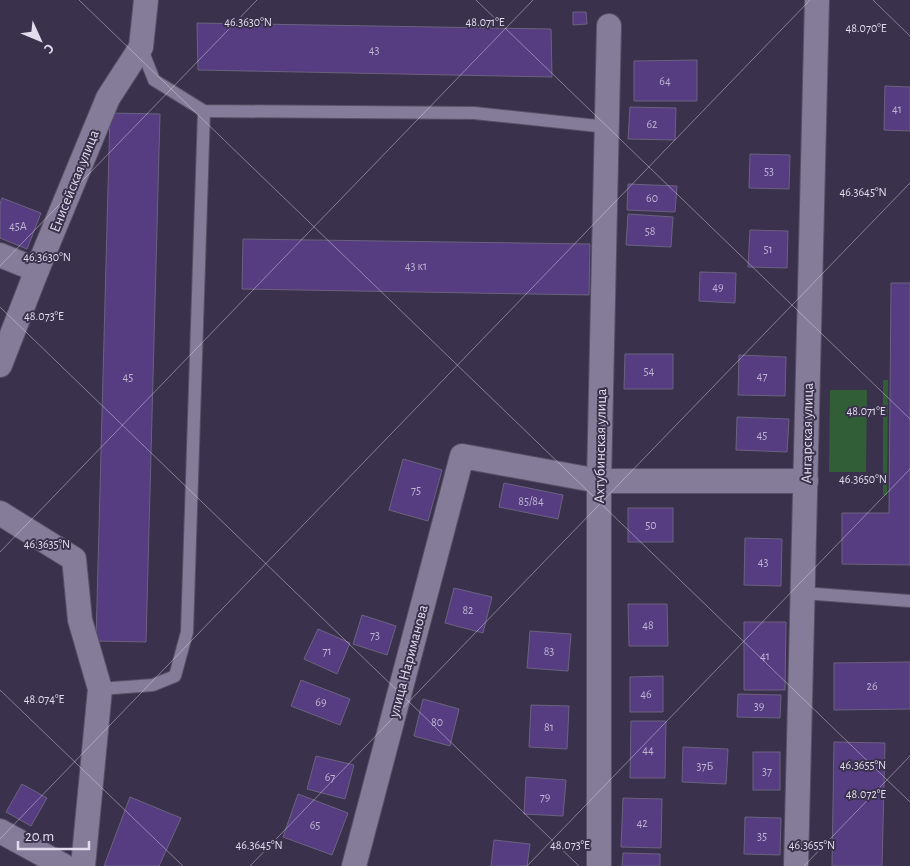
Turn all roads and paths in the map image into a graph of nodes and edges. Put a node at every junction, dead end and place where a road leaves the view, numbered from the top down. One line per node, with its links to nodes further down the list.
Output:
1 (146, 0): 4 (street, Енисейская улица)
2 (817, 0): 11 (street, Ангарская улица)
3 (608, 26): 6 (street, Ахтубинская улица)
4 (141, 47): 5 (lane); 8 (street, Енисейская улица)
5 (204, 111): 6 (lane); 15 (lane)
6 (607, 128): 10 (street, Ахтубинская улица)
7 (0, 255): 8 (street)
8 (37, 270): 9 (street, Енисейская улица)
9 (0, 365)
10 (599, 480): 11 (street); 19 (street, улица Нариманова); 20 (street, Ахтубинская улица)
11 (806, 481): 13 (street, Ангарская улица)
12 (0, 513): 15 (street)
13 (803, 593): 14 (lane); 21 (street, Ангарская улица)
14 (910, 600)
15 (100, 689): 18 (street)
16 (0, 831): 17 (street)
17 (64, 866)
18 (83, 866)
19 (354, 866)
20 (599, 866)
21 (796, 866)

